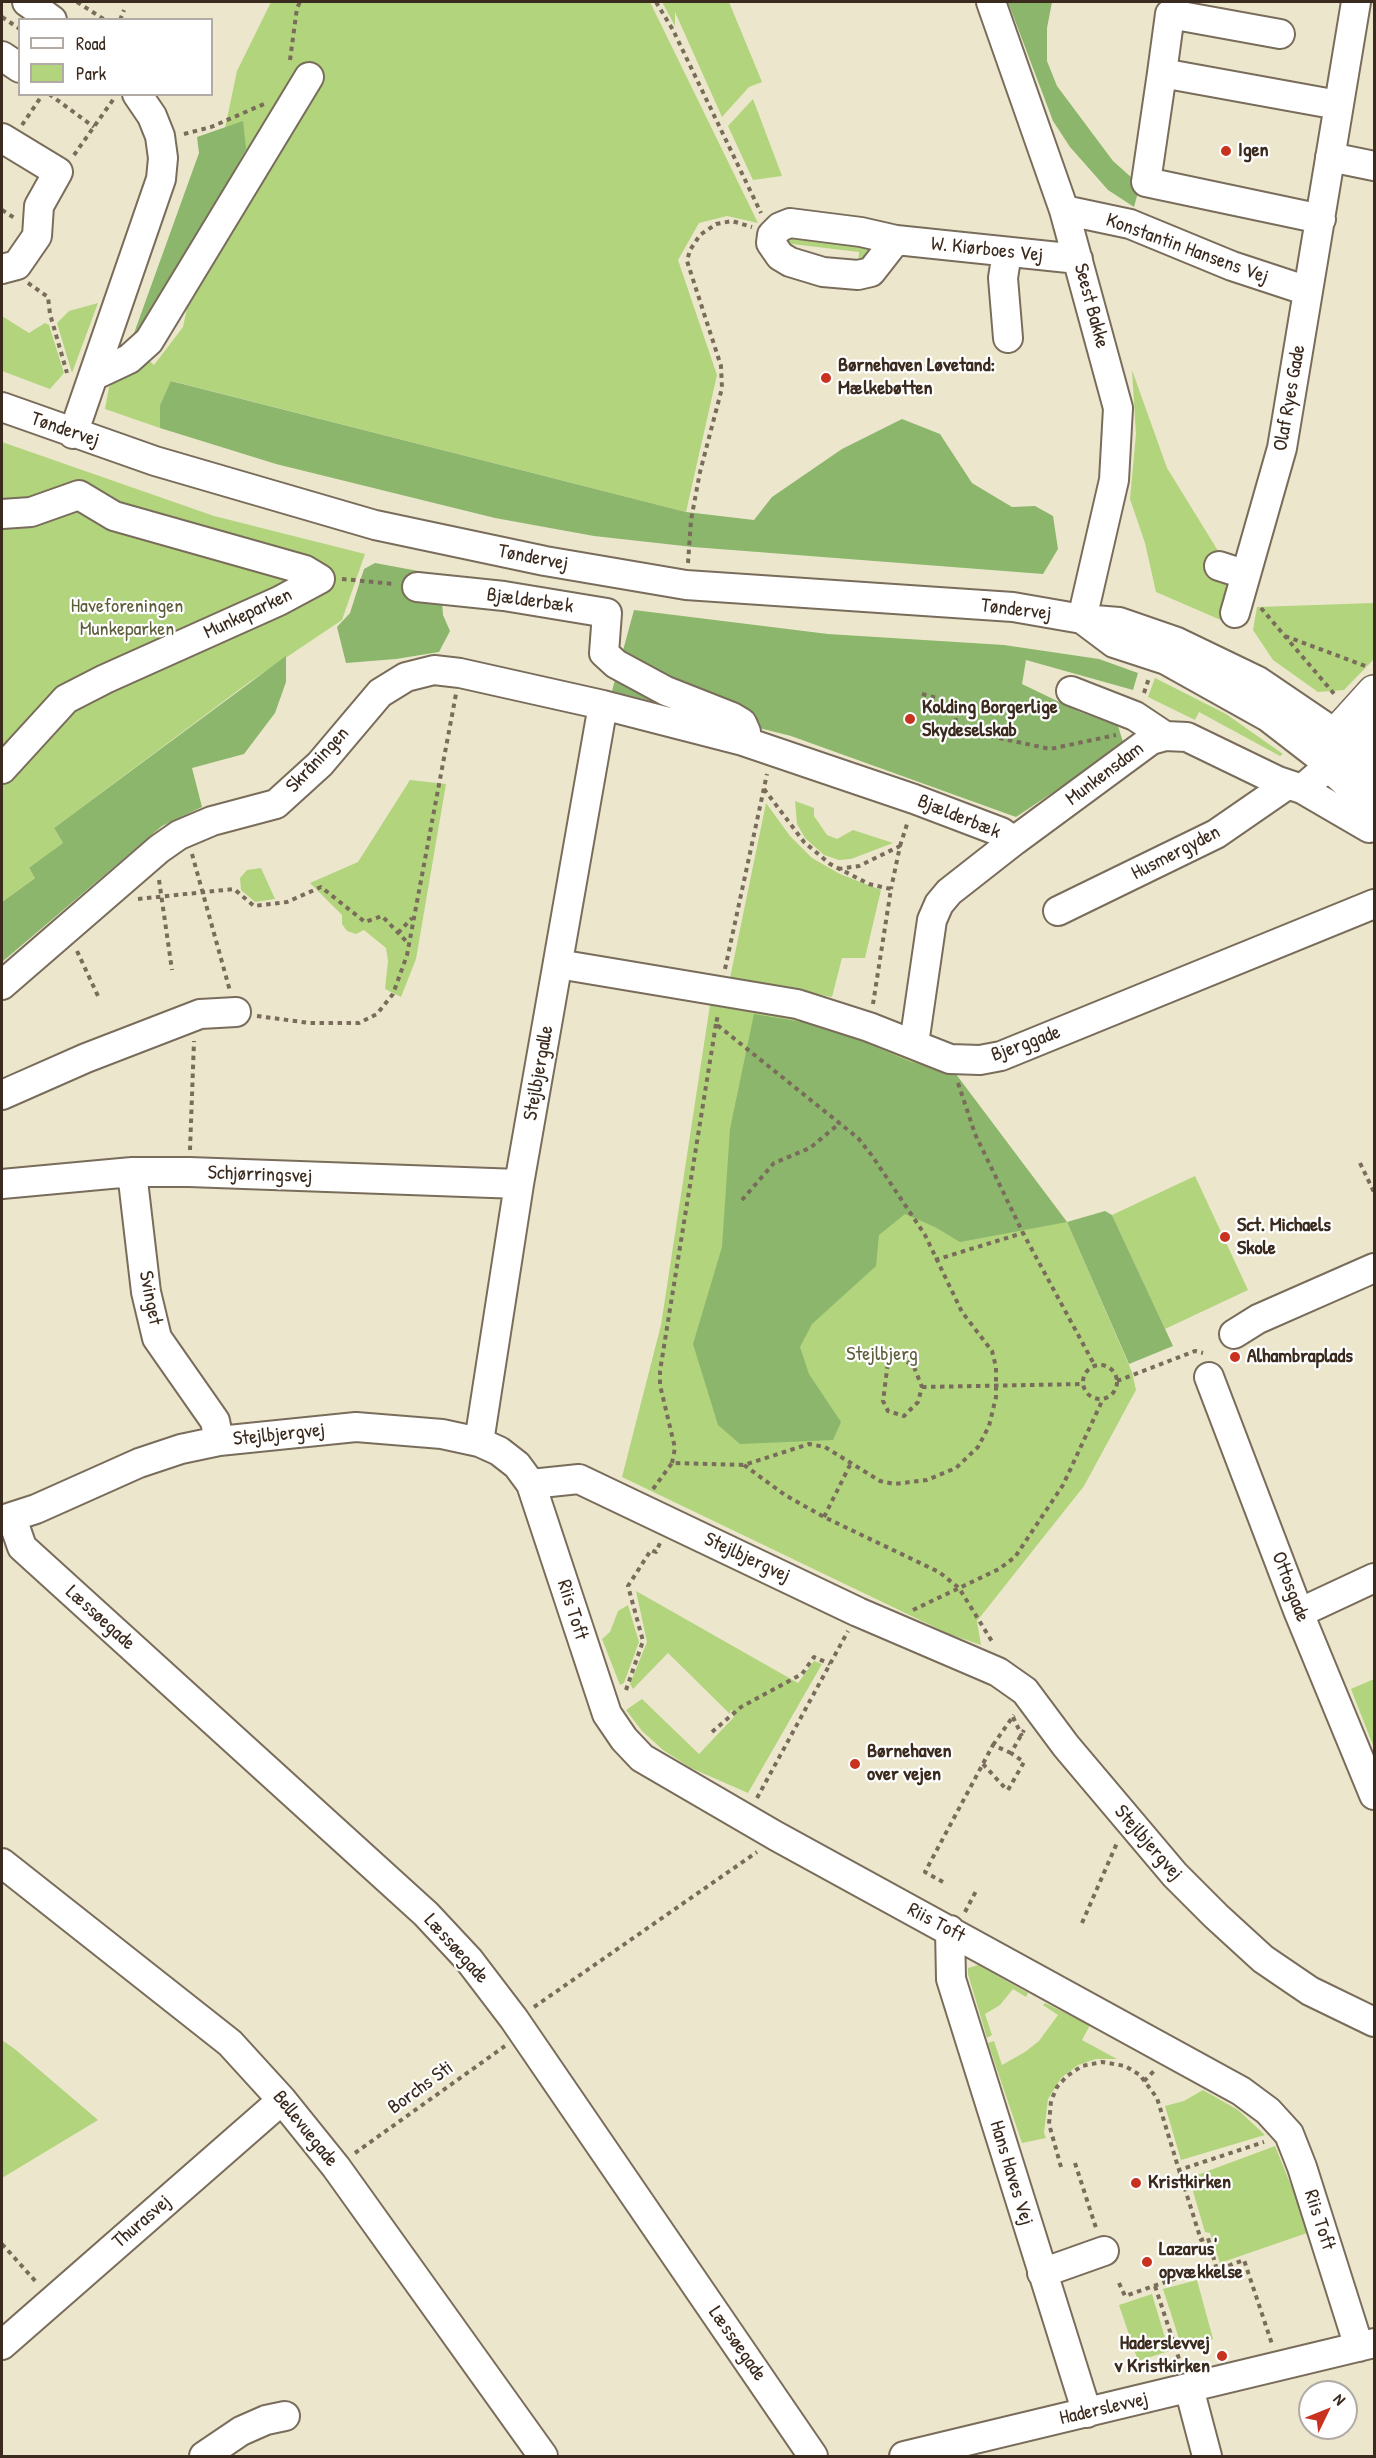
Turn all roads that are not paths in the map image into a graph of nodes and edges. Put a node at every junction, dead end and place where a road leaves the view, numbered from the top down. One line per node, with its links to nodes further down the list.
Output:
1 (27, 2): 5 (street)
2 (991, 2): 16 (street, Seest Bakke)
3 (1356, 2): 12 (street, Olaf Ryes Gade)
4 (1171, 8): 6 (street); 10 (street)
5 (49, 18)
6 (1280, 34)
7 (2, 56): 8 (street)
8 (18, 67)
9 (297, 73): 24 (street)
10 (1162, 73): 12 (street); 17 (street)
11 (138, 96): 24 (street)
12 (1338, 105): 14 (street, Olaf Ryes Gade)
13 (6, 141): 21 (street)
14 (1330, 157): 15 (street); 17 (street, Olaf Ryes Gade)
15 (1374, 166)
16 (1064, 210): 20 (street, Seest Bakke); 22 (street, Konstantin Hansens Vej)
17 (1321, 219): 22 (street, Olaf Ryes Gade)
18 (896, 240): 18 (street, W. Kiørboes Vej); 19 (street, W. Kiørboes Vej)
19 (1007, 252): 20 (street, W. Kiørboes Vej); 23 (street)
20 (1078, 259): 30 (street, Seest Bakke)
21 (5, 268)
22 (1308, 291): 29 (street, Olaf Ryes Gade)
23 (1008, 338)
24 (90, 386): 26 (street)
25 (2, 407): 26 (street, Tøndervej)
26 (73, 434): 30 (street, Tøndervej)
27 (2, 514): 37 (street, Munkeparken)
28 (417, 587): 35 (street, Bjælderbæk)
29 (1235, 613)
30 (1082, 619): 36 (street, Tøndervej)
31 (1071, 691): 34 (street)
32 (1374, 692): 36 (main road)
33 (603, 705): 35 (street, Bjælderbæk); 43 (street, Stejlbjergalle); 44 (street, Skråningen)
34 (1156, 730): 38 (street, Munkensdam); 40 (street, Munkensdam)
35 (742, 741): 40 (street, Bjælderbæk)
36 (1354, 751): 38 (street); 39 (main road, Tøndervej)
37 (2, 769)
38 (1294, 787): 39 (street, Munkensdam); 42 (street, Husmergyden)
39 (1372, 817)
40 (1014, 841): 46 (street, Bjælderbæk)
41 (1374, 904): 46 (street, Bjerggade)
42 (1058, 910)
43 (558, 964): 46 (street, Bjerggade); 50 (street, Stejlbjergalle)
44 (2, 985)
45 (236, 1012): 47 (street)
46 (914, 1044)
47 (2, 1095)
48 (132, 1172): 49 (street, Schjørringsvej); 50 (street, Schjørringsvej); 54 (street, Svinget)
49 (2, 1184)
50 (519, 1184): 55 (street, Stejlbjergalle)
51 (1374, 1268): 52 (street)
52 (1234, 1334)
53 (1209, 1366): 59 (street, Ottosgade)
54 (219, 1441): 55 (street, Stejlbjergvej); 57 (street, Stejlbjergvej)
55 (479, 1442): 56 (street, Stejlbjergvej)
56 (531, 1484): 62 (street, Riis Toft); 63 (street, Stejlbjergvej)
57 (7, 1519): 74 (street, Læssøegade)
58 (1374, 1578): 59 (street)
59 (1299, 1613): 60 (street, Ottosgade)
60 (1374, 1795)
61 (2, 1863): 64 (street, Bellevuegade)
62 (950, 1930): 66 (street, Hans Haves Vej); 68 (street, Riis Toft)
63 (1374, 2022)
64 (282, 2100): 67 (street, Thurasvej); 73 (street, Bellevuegade)
65 (1104, 2251): 66 (street)
66 (1042, 2272): 70 (street, Hans Haves Vej)
67 (2, 2345)
68 (1367, 2345): 69 (street, Haderslevvej)
69 (1189, 2388): 70 (street, Haderslevvej); 76 (street)
70 (1087, 2413): 75 (street, Haderslevvej)
71 (285, 2416): 72 (street)
72 (204, 2457)
73 (543, 2457)
74 (813, 2457)
75 (904, 2457)
76 (1207, 2457)

